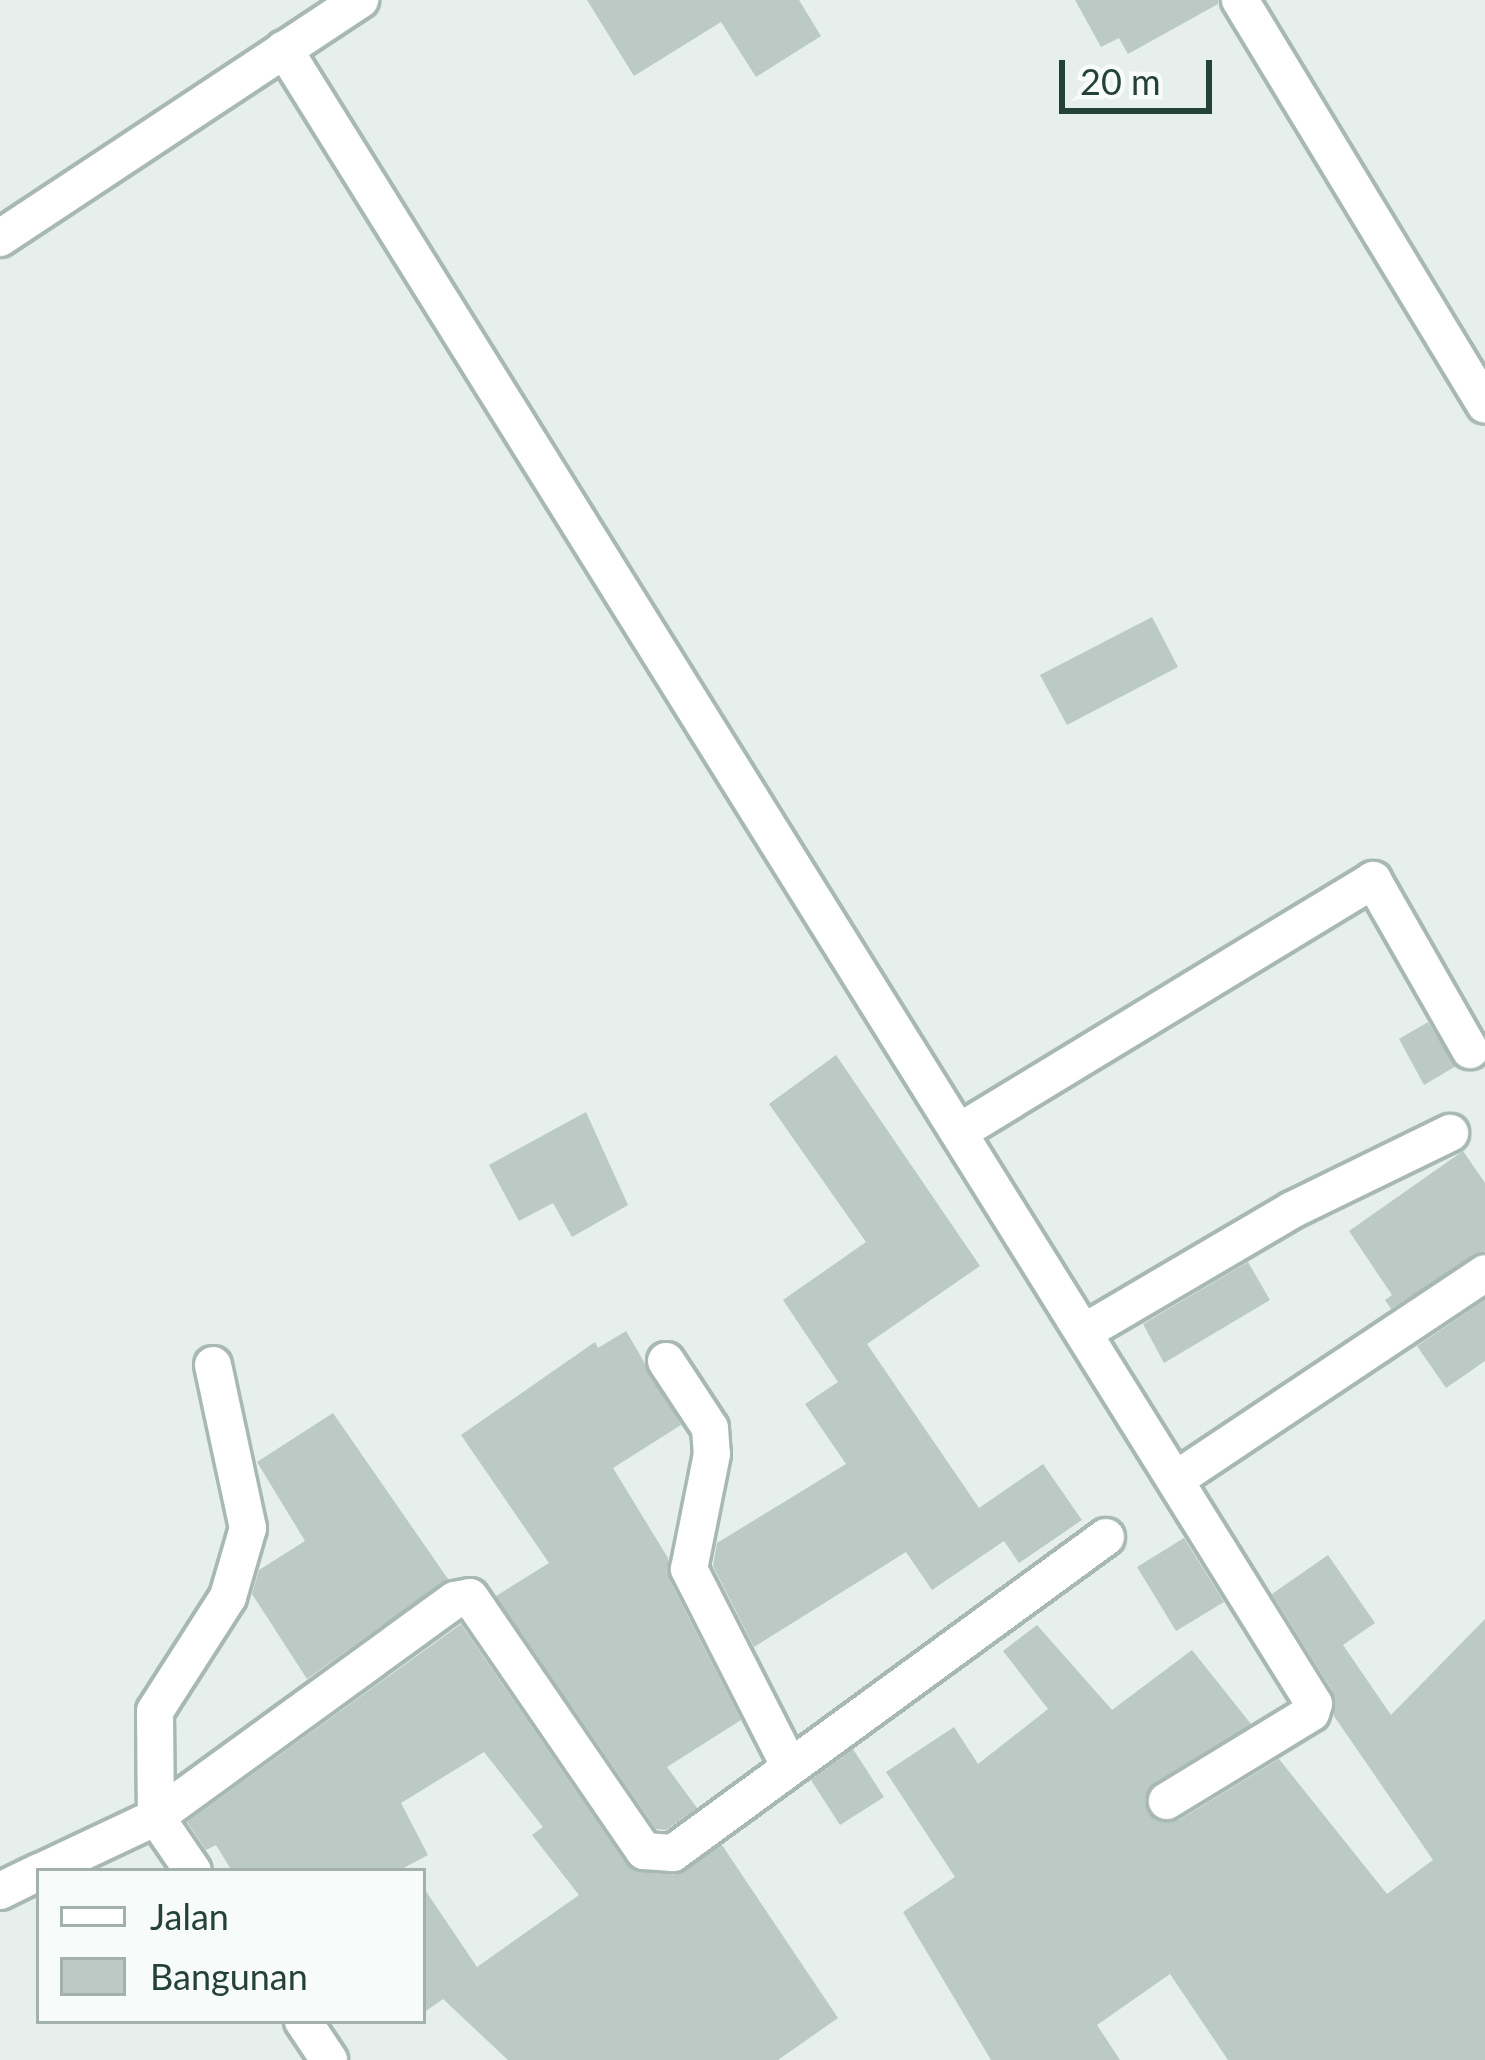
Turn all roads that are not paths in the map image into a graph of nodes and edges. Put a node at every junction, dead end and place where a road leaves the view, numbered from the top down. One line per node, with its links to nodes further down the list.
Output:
1 (360, 0): 3 (street)
2 (1240, 0): 5 (street)
3 (284, 50): 4 (street); 7 (street)
4 (0, 238)
5 (1485, 405)
6 (1470, 1050): 7 (street)
7 (959, 1132): 10 (street)
8 (1450, 1133): 10 (street)
9 (1485, 1273): 13 (street)
10 (1086, 1330): 13 (street)
11 (666, 1361): 15 (street)
12 (213, 1365): 17 (street)
13 (1178, 1478): 16 (street)
14 (1106, 1537): 15 (street)
15 (788, 1762): 17 (street)
16 (1167, 1801)
17 (156, 1816): 18 (street); 19 (street)
18 (48, 1868)
19 (191, 1868)
20 (36, 1874): 21 (street)
21 (0, 1891)
22 (305, 2024): 23 (street)
23 (329, 2060)

